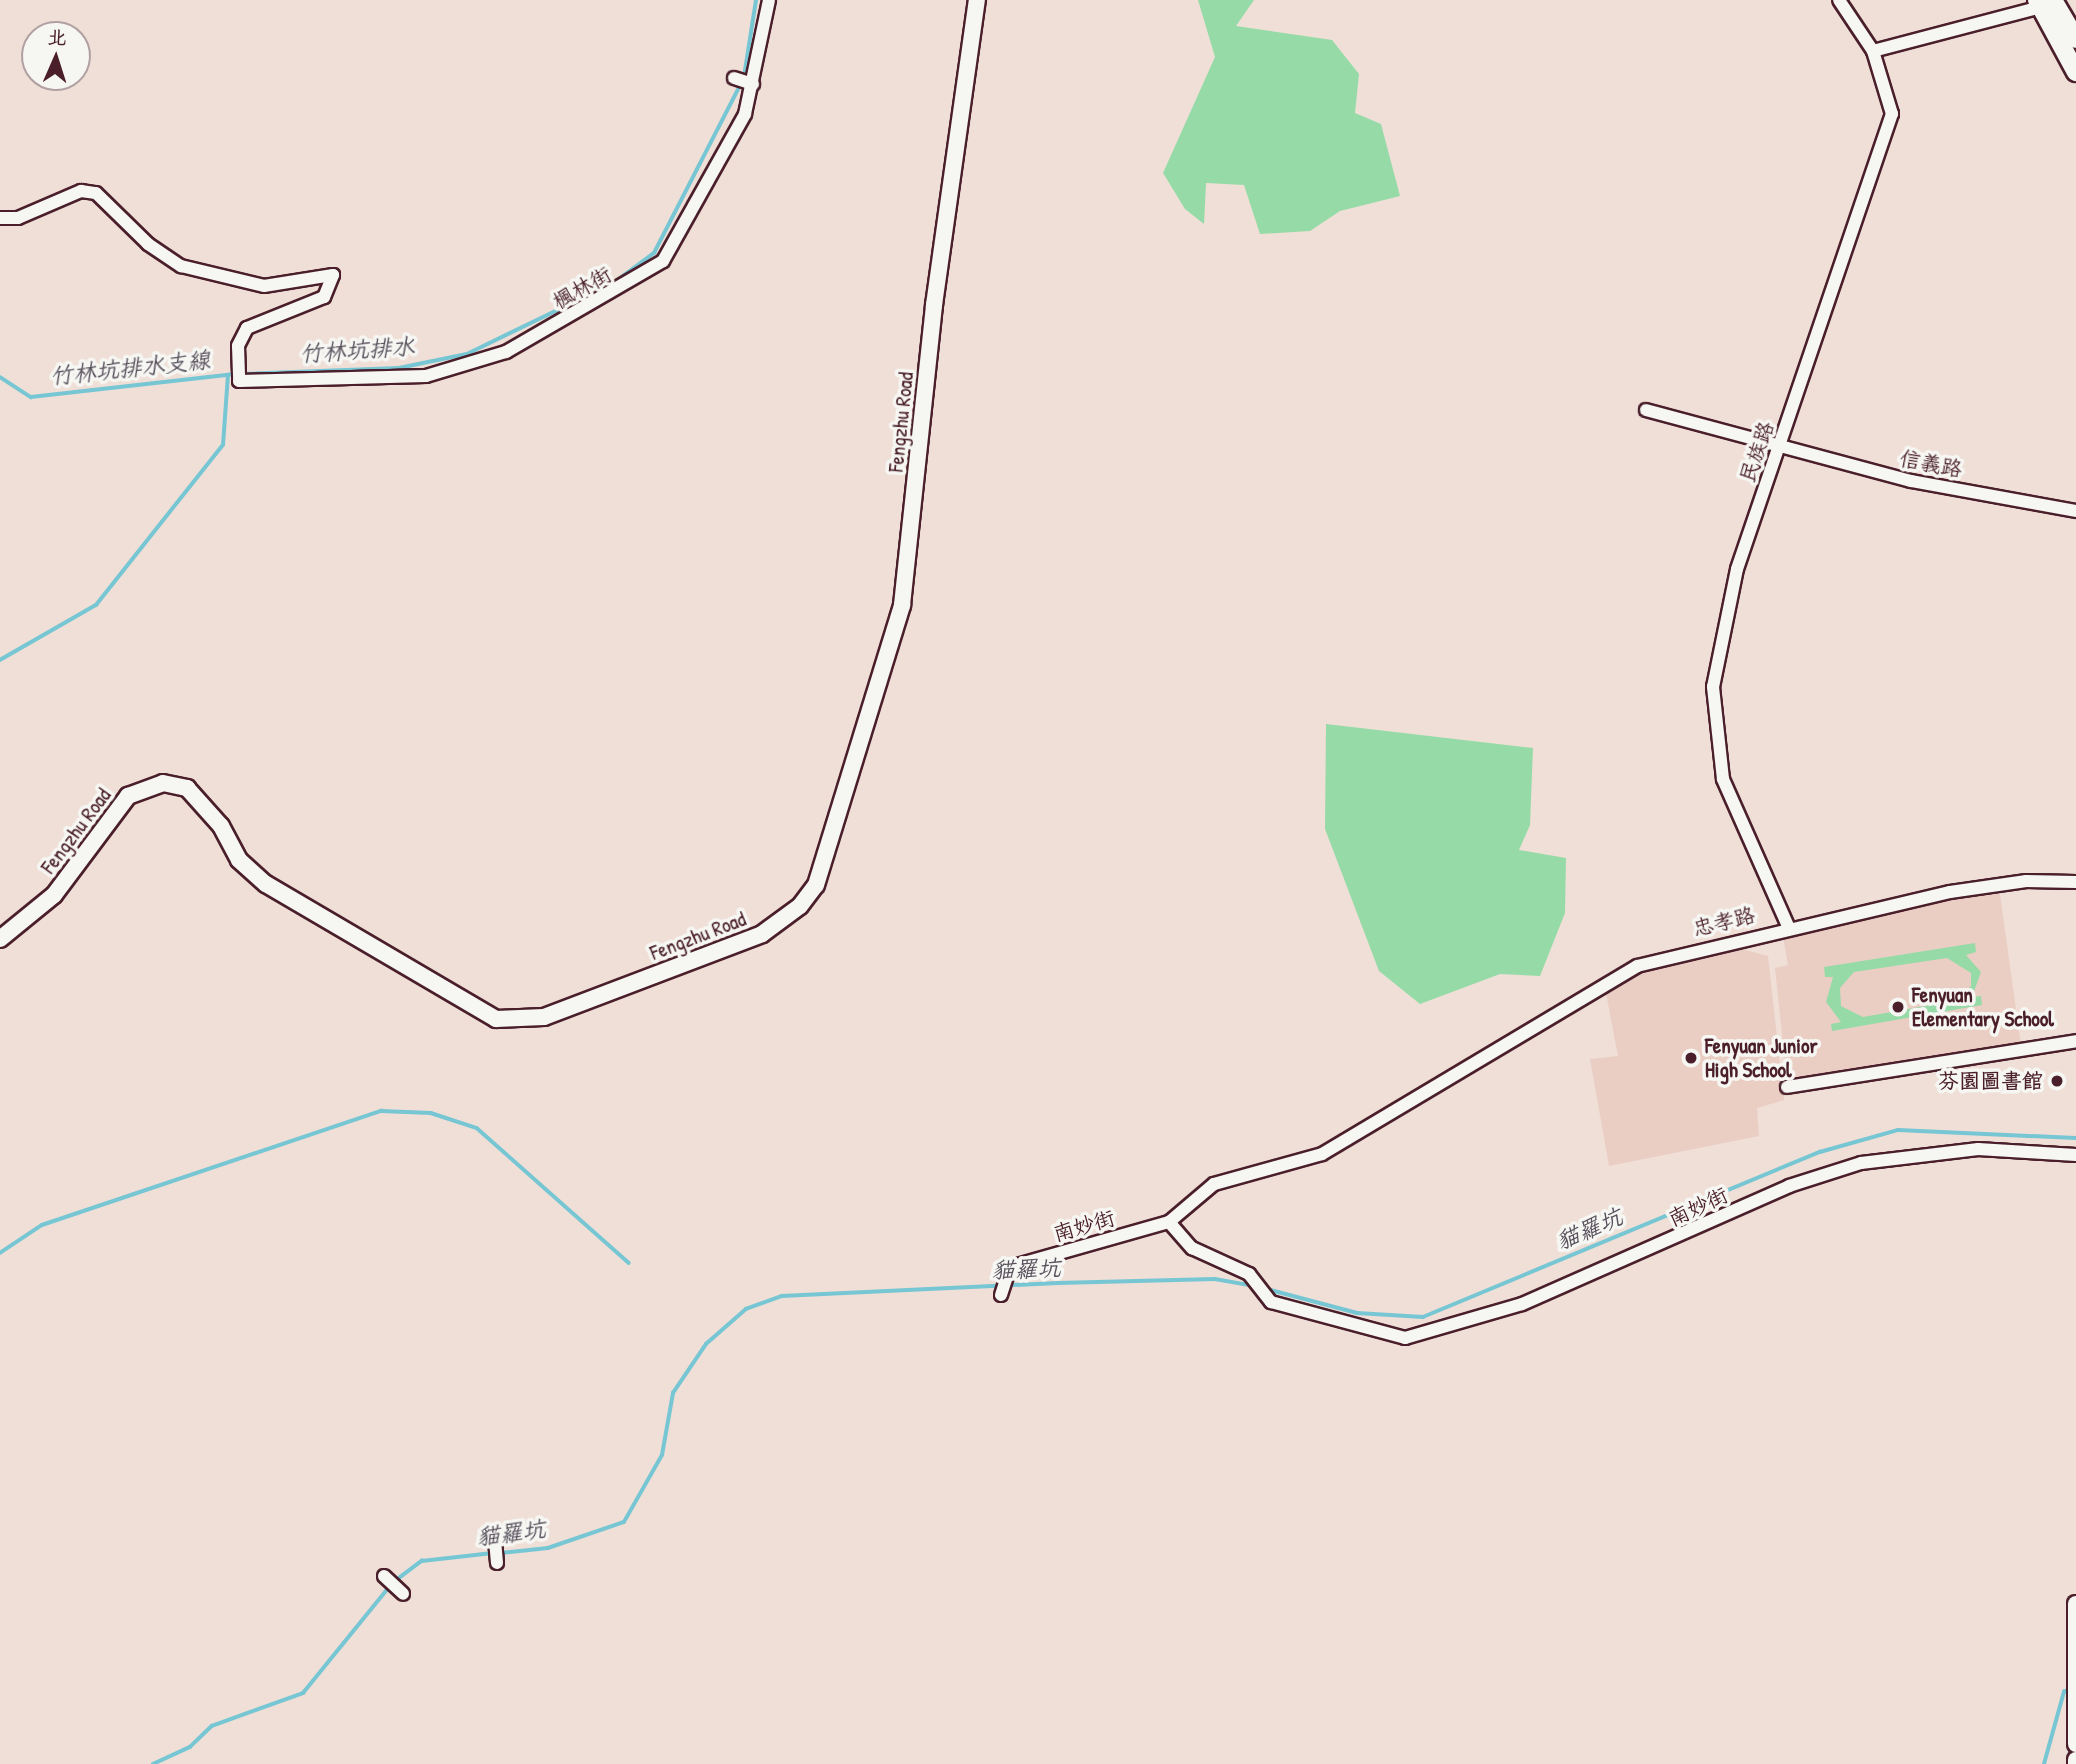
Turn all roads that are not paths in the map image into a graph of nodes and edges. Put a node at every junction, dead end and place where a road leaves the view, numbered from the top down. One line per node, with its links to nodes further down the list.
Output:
1 (769, 0): 9 (street, 楓林街)
2 (977, 0): 16 (street, Fengzhu Road)
3 (1839, 0): 6 (street, 民族路)
4 (2046, 2): 5 (main road); 6 (street); 7 (main road)
5 (2076, 39)
6 (1873, 51): 12 (street, 民族路)
7 (2076, 72)
8 (734, 78): 9 (street)
9 (753, 85): 10 (street, 楓林街)
10 (0, 218)
11 (1646, 410): 12 (street, 信義路)
12 (1780, 448): 13 (street, 信義路); 15 (street, 民族路)
13 (2076, 511)
14 (2076, 882): 15 (street, 忠孝路)
15 (1788, 926): 19 (street, 忠孝路)
16 (0, 939)
17 (2076, 1041): 18 (street)
18 (1787, 1087)
19 (1414, 1095): 21 (street, 南妙街)
20 (2076, 1155): 21 (street, 南妙街)
21 (1169, 1222): 22 (street, 南妙街)
22 (1001, 1296)
23 (495, 1540): 24 (street)
24 (497, 1563)
25 (384, 1576): 26 (street)
26 (403, 1594)
27 (2076, 1604): 28 (street)
28 (2075, 1683): 29 (street)
29 (2076, 1744)

